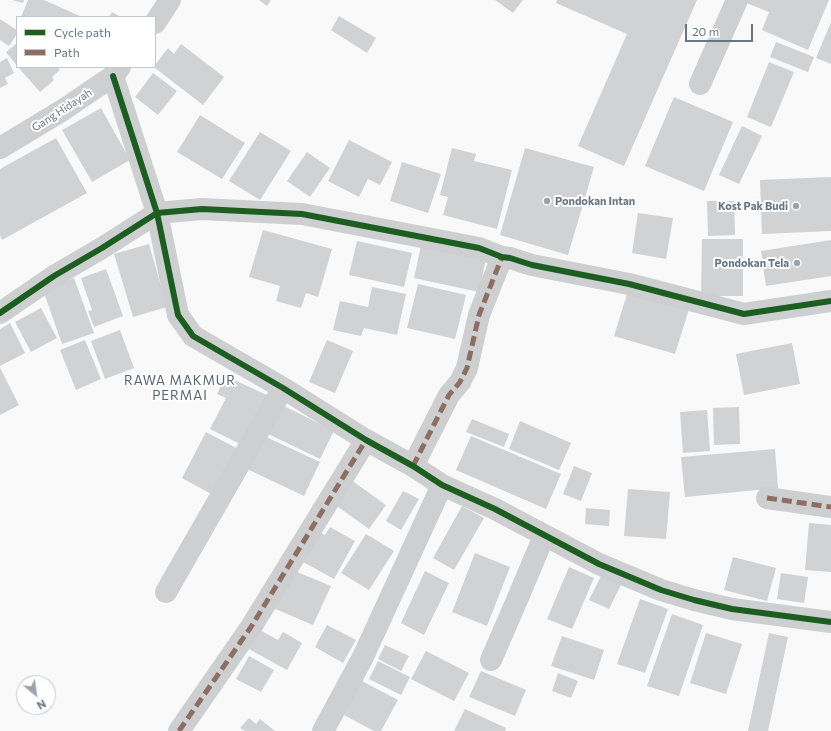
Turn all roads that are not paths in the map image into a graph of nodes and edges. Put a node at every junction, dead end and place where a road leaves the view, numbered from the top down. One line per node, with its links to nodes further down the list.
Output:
1 (170, 0): 3 (street)
2 (737, 0): 5 (street)
3 (156, 21)
4 (116, 71): 6 (street, Gang Hidayah); 7 (street)
5 (700, 84)
6 (0, 148)
7 (157, 213): 8 (street); 10 (street); 11 (street)
8 (502, 257): 9 (street); 13 (street)
9 (831, 301)
10 (0, 313)
11 (283, 388): 12 (street); 18 (street)
12 (366, 440): 13 (street); 21 (street)
13 (413, 466): 14 (street)
14 (442, 485): 17 (street); 22 (street)
15 (767, 498): 16 (street)
16 (831, 506)
17 (544, 536): 19 (street); 20 (street)
18 (166, 592)
19 (831, 622)
20 (491, 660)
21 (179, 731)
22 (324, 731)

